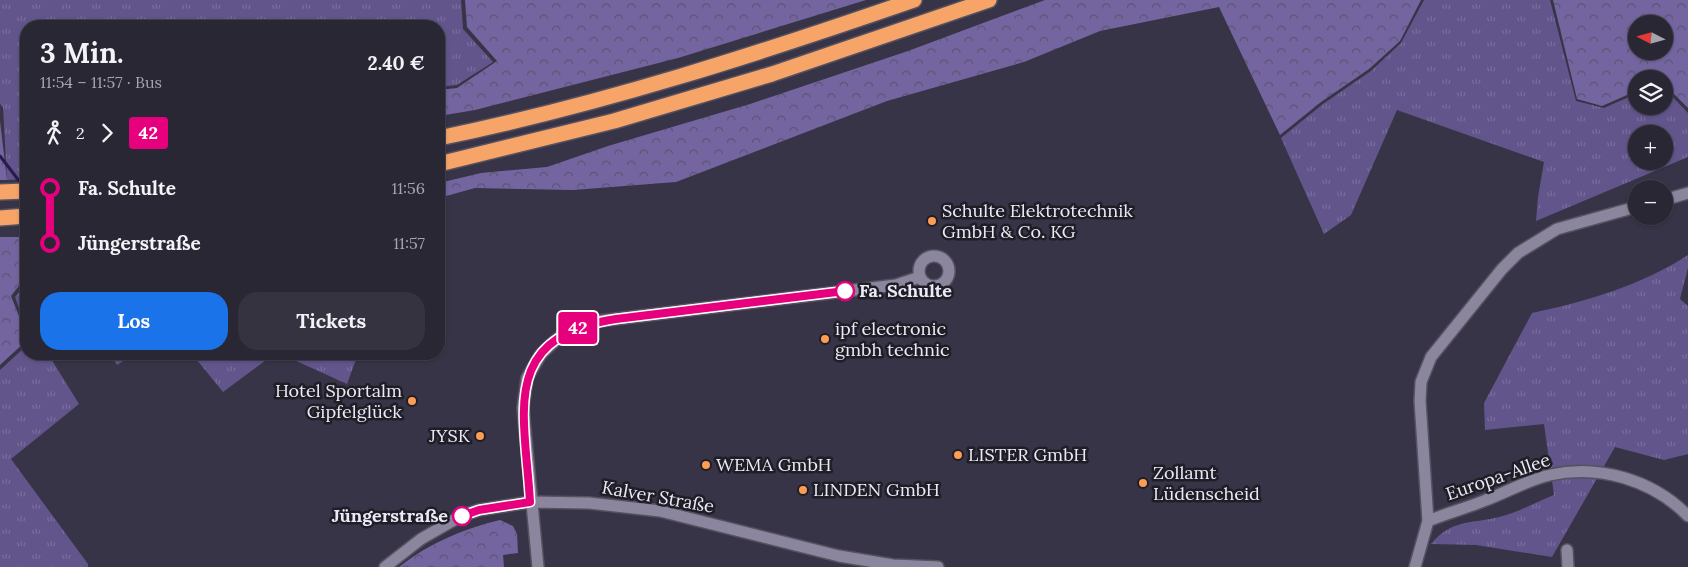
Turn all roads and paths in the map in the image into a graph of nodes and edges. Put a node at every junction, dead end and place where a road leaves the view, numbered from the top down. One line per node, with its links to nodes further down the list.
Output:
1 (914, 0): 3 (highway)
2 (989, 0): 4 (highway)
3 (445, 137)
4 (445, 163)
5 (20, 191): 6 (highway)
6 (0, 192)
7 (1688, 193): 8 (street)
8 (1673, 197)
9 (1628, 209): 15 (street)
10 (20, 216): 11 (highway)
11 (0, 218)
12 (920, 277): 13 (street)
13 (530, 502): 17 (street, Kalver Straße); 18 (street, Kalver Straße); 19 (street)
14 (1688, 516): 15 (street, Europa-Allee)
15 (1428, 521): 21 (street)
16 (1567, 550): 22 (street)
17 (893, 566): 20 (street, Kalver Straße)
18 (385, 567)
19 (538, 567)
20 (938, 567)
21 (1415, 567)
22 (1568, 567)

